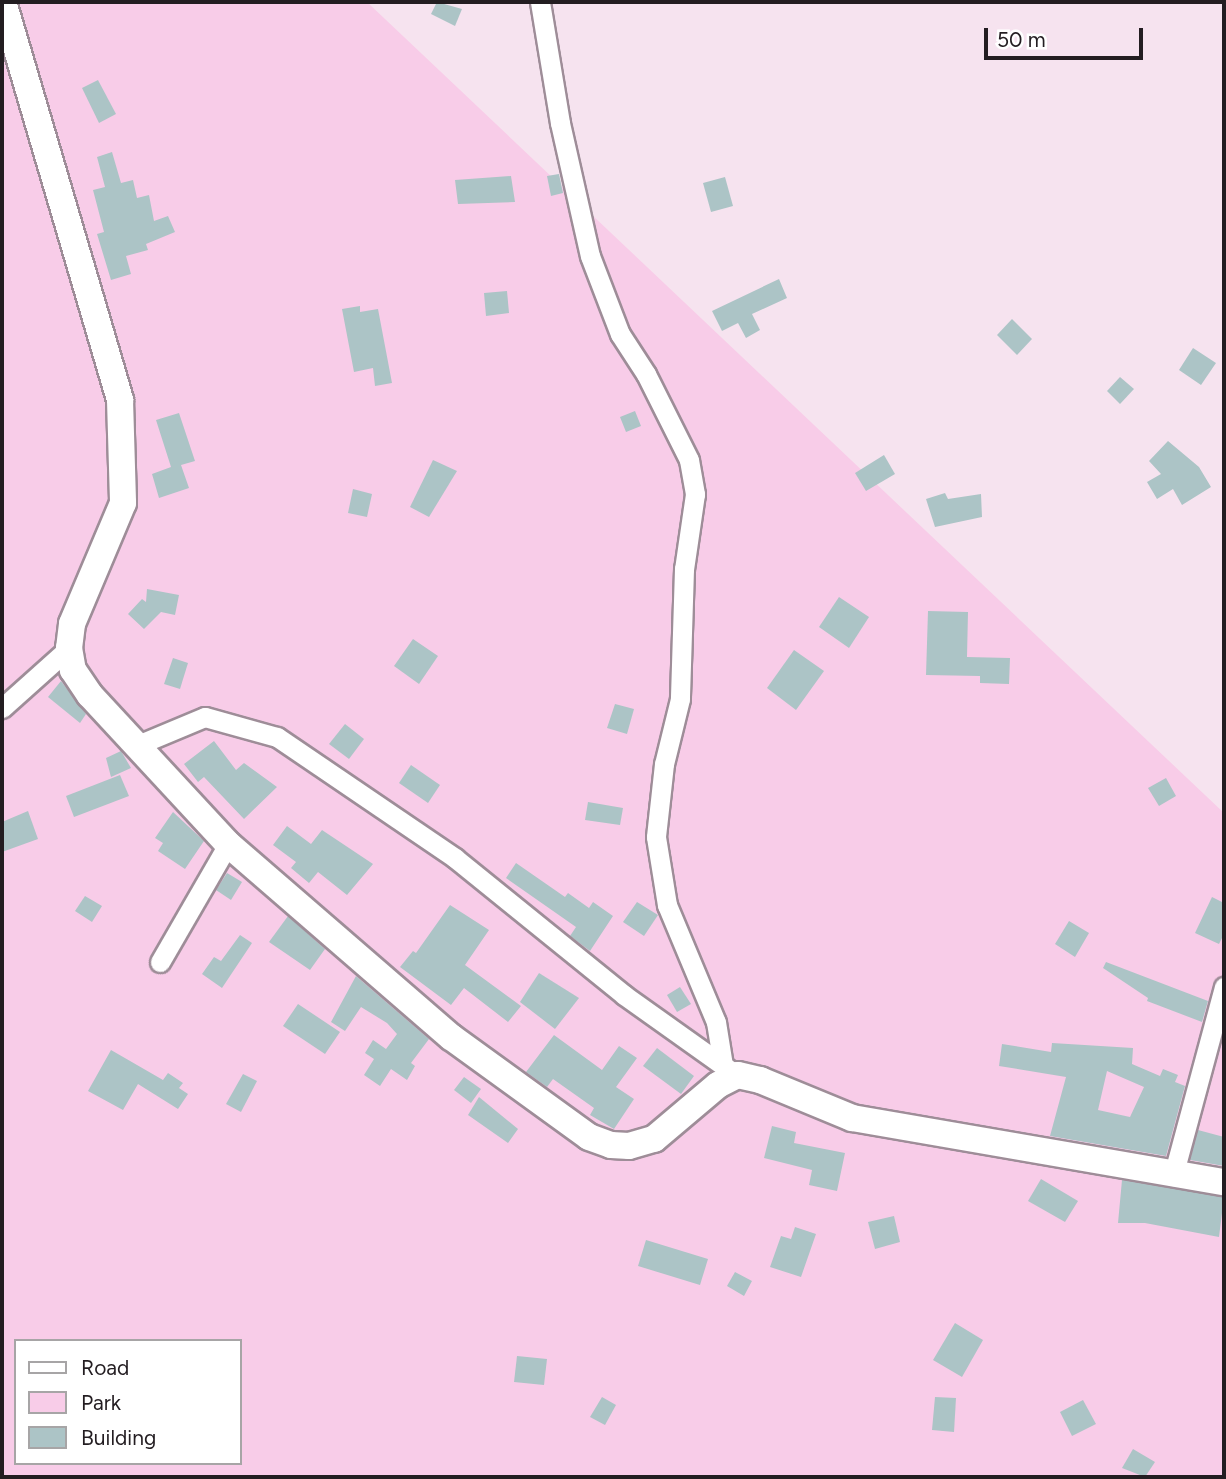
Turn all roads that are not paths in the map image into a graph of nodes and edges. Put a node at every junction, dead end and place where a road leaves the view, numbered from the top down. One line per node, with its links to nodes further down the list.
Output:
1 (3, 2): 3 (street)
2 (540, 2): 9 (street)
3 (69, 648): 4 (street); 5 (street)
4 (2, 708)
5 (140, 744): 6 (street); 9 (street)
6 (228, 844): 7 (street); 9 (street)
7 (160, 962)
8 (1224, 987): 10 (street)
9 (731, 1070): 10 (street)
10 (1174, 1176): 11 (street)
11 (1224, 1182)

